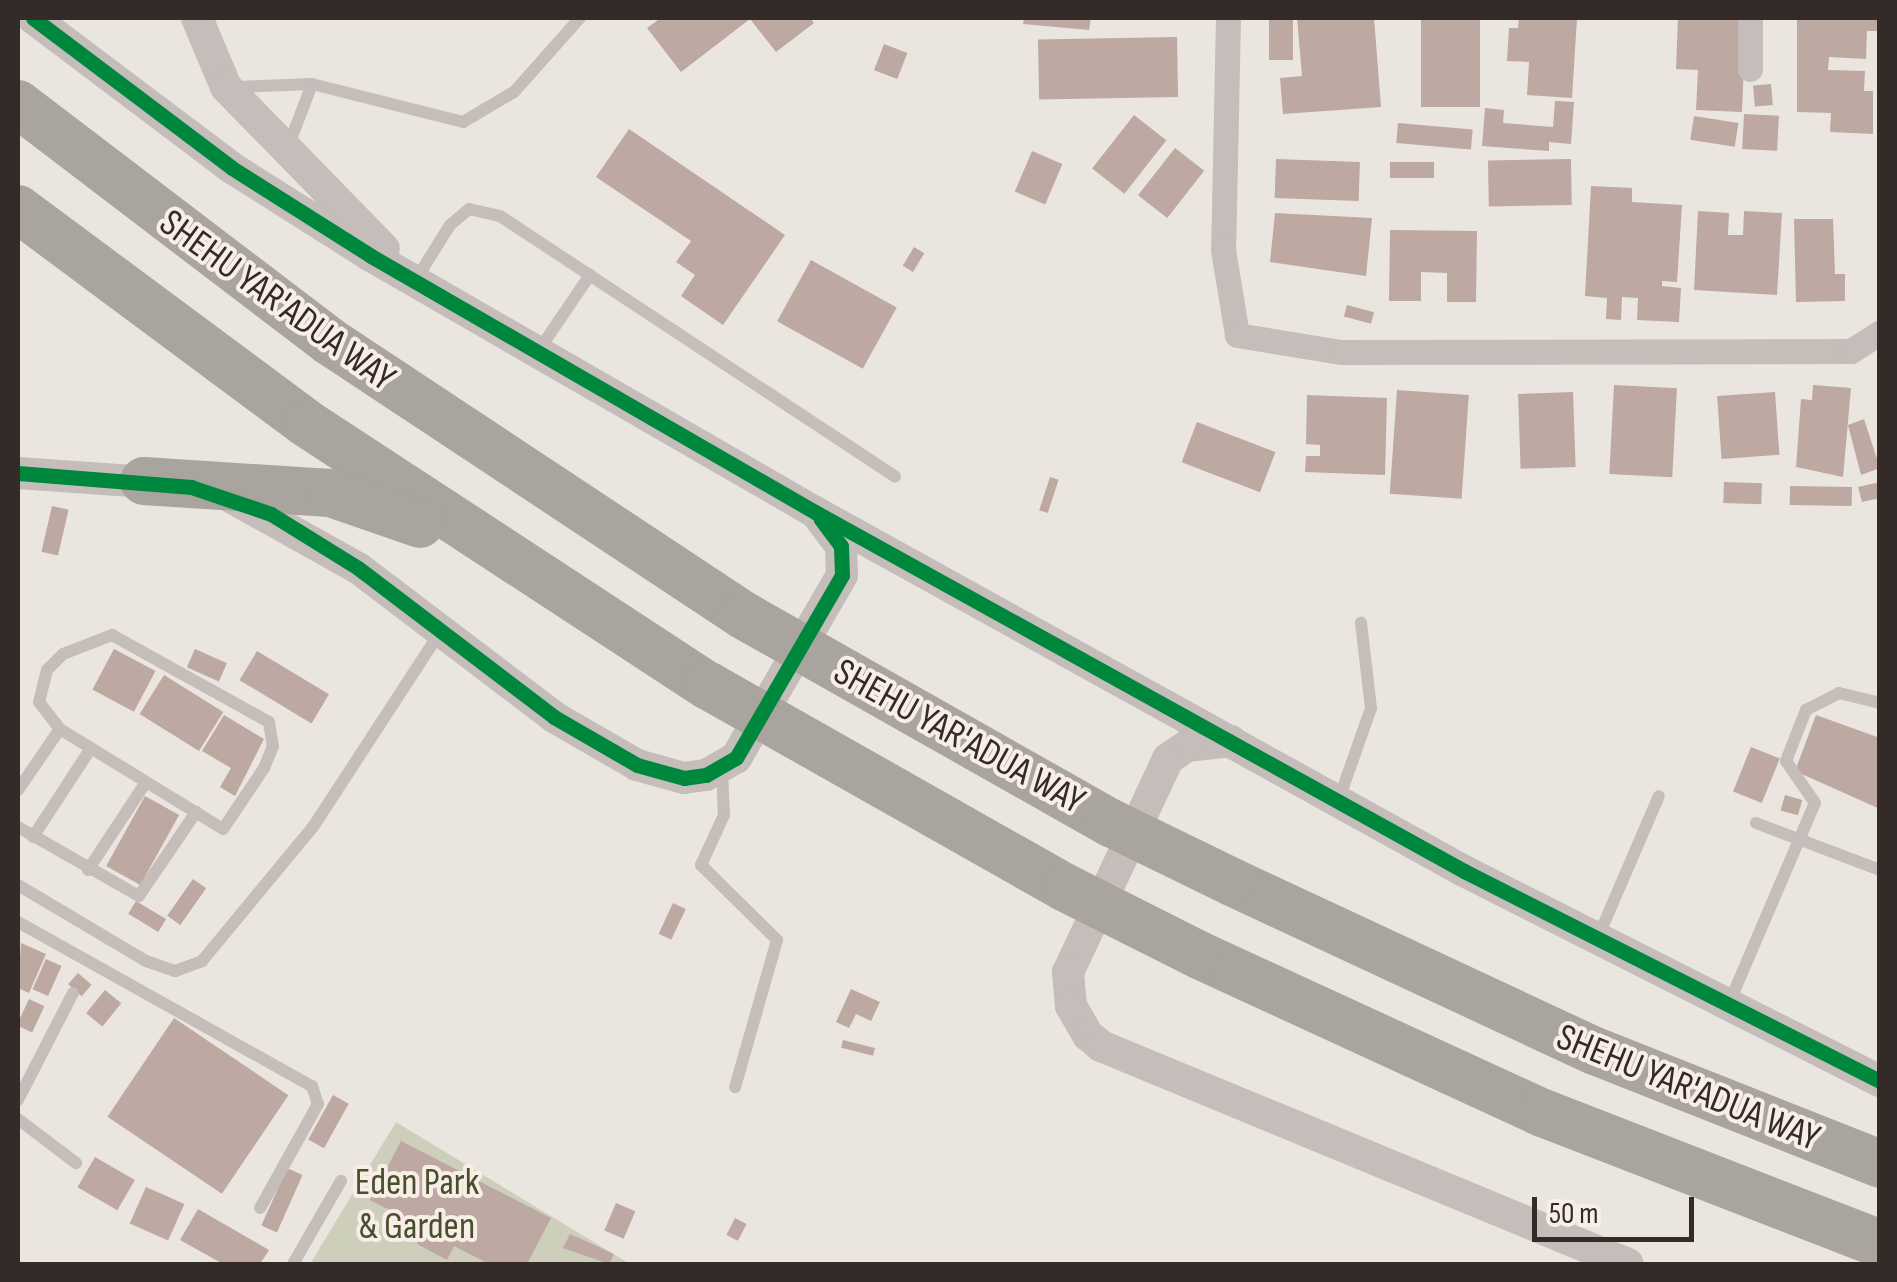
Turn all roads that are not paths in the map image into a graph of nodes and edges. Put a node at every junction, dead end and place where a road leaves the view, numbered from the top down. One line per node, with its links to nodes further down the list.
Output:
1 (33, 18): 11 (street)
2 (197, 18): 8 (street)
3 (580, 18): 7 (lane)
4 (1228, 18): 15 (street)
5 (1750, 18): 6 (street)
6 (1750, 69)
7 (312, 84): 8 (lane); 10 (lane)
8 (226, 87): 10 (street)
9 (18, 104): 50 (highway, SHEHU YAR'ADUA WAY, bridge)
10 (282, 149): 11 (street); 14 (street)
11 (247, 178): 14 (street)
12 (18, 209): 21 (highway, SHEHU YAR'ADUA WAY)
13 (590, 275): 14 (lane); 16 (lane); 18 (lane)
14 (416, 280): 16 (street)
15 (1880, 332)
16 (539, 350): 20 (street)
17 (18, 474): 19 (street)
18 (895, 476)
19 (144, 481): 21 (highway); 23 (street)
20 (815, 512): 26 (street); 28 (street)
21 (600, 616): 53 (highway, SHEHU YAR'ADUA WAY, bridge)
22 (1361, 623): 32 (lane)
23 (440, 632): 28 (street); 40 (lane)
24 (1880, 703): 37 (lane)
25 (60, 729): 27 (lane); 30 (lane); 33 (lane)
26 (1231, 741): 32 (street); 55 (street)
27 (92, 748): 29 (lane); 36 (lane)
28 (721, 769): 46 (lane)
29 (146, 782): 33 (lane); 38 (lane)
30 (18, 790)
31 (1659, 796): 42 (lane)
32 (1339, 801): 42 (street)
33 (196, 812): 38 (lane)
34 (1756, 823): 37 (lane)
35 (18, 828): 36 (lane)
36 (34, 837): 38 (lane)
37 (1799, 839): 39 (lane); 44 (lane)
38 (88, 870)
39 (1880, 870)
40 (18, 886)
41 (18, 922): 52 (lane)
42 (1596, 942): 44 (street)
43 (73, 994): 47 (lane)
44 (1727, 1008): 45 (street)
45 (1880, 1081)
46 (735, 1087)
47 (18, 1100)
48 (18, 1120): 49 (lane)
49 (76, 1163)
50 (1880, 1164)
51 (341, 1181): 54 (lane)
52 (260, 1208)
53 (1880, 1244)
54 (292, 1264)
55 (1628, 1264)

